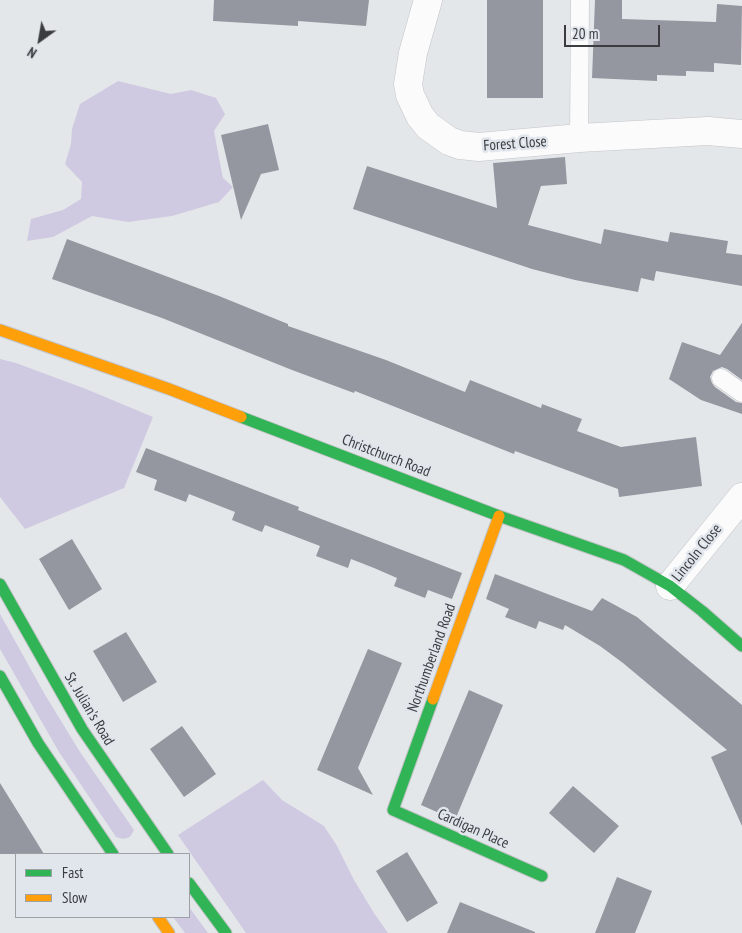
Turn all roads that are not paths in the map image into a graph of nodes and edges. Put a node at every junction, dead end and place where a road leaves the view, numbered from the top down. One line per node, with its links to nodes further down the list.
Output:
1 (428, 0): 4 (street, Forest Close)
2 (580, 0): 4 (lane)
3 (742, 134): 4 (street, Forest Close)
4 (579, 138)
5 (0, 330): 9 (street, Christchurch Road)
6 (721, 378): 7 (lane)
7 (742, 392)
8 (742, 497): 11 (street, Lincoln Close)
9 (499, 516): 11 (street, Christchurch Road); 14 (street, Northumberland Road)
10 (0, 584): 16 (street, St. Julian's Road)
11 (670, 586): 12 (street, Christchurch Road)
12 (742, 646)
13 (0, 676): 15 (street)
14 (393, 810): 17 (street, Cardigan Place)
15 (113, 853)
16 (167, 853)
17 (542, 876)
18 (190, 884): 21 (street)
19 (159, 918): 20 (street)
20 (169, 933)
21 (226, 933)

